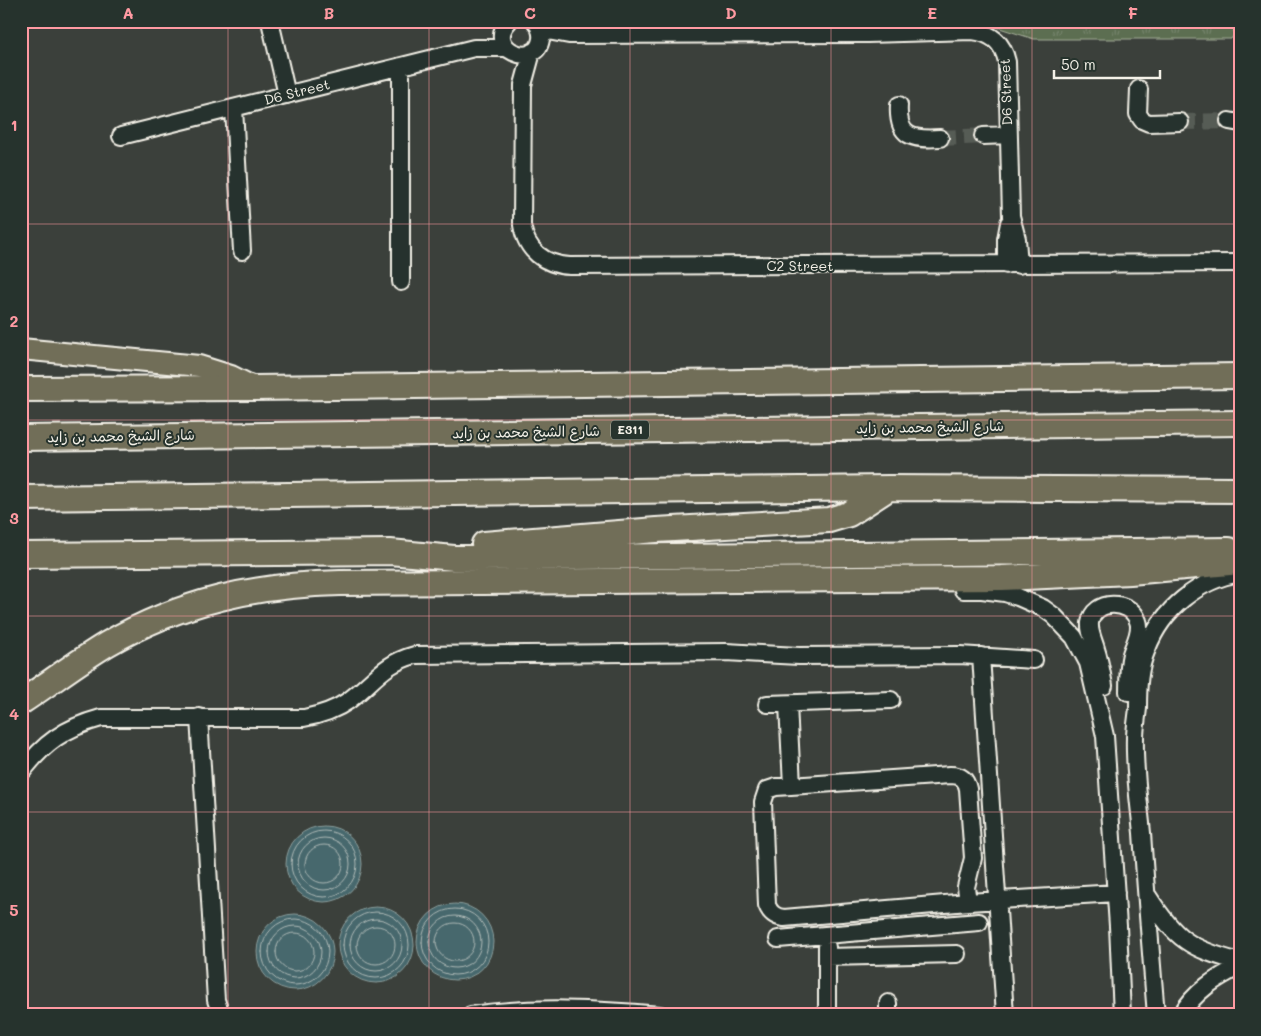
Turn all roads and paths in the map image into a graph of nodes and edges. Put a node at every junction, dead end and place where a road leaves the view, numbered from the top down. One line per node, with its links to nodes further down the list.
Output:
1 (270, 21): 13 (street)
2 (536, 23): 6 (street, D6 Street); 9 (street, C2 Street)
3 (506, 26): 7 (street, D6 Street); 8 (street, C2 Street)
4 (695, 28): 5 (street, D6 Street); 6 (street, D6 Street)
5 (860, 28): 17 (street, D6 Street)
6 (569, 35): 9 (street, D6 Street)
7 (474, 48): 8 (street, D6 Street); 10 (street, D6 Street)
8 (509, 50): 9 (street, D6 Street); 11 (street, C2 Street)
9 (535, 50): 11 (street, C2 Street)
10 (401, 66): 13 (street, D6 Street); 24 (street)
11 (523, 85): 23 (street, C2 Street)
12 (1139, 89): 16 (street)
13 (287, 94): 15 (street, D6 Street)
14 (899, 105): 20 (street)
15 (234, 108): 18 (street, D6 Street); 21 (street)
16 (1180, 122)
17 (1008, 135): 19 (street); 23 (street, D6 Street)
18 (121, 136)
19 (983, 136)
20 (940, 138)
21 (242, 250)
22 (1240, 263): 23 (street, C2 Street)
23 (1012, 265)
24 (401, 282)
25 (21, 349): 27 (main road)
26 (1240, 376): 27 (highway)
27 (255, 388): 28 (highway)
28 (21, 389)
29 (1240, 423): 30 (highway, شارع الشيخ محمد بن زايد / E311)
30 (21, 438)
31 (889, 488): 32 (highway); 33 (highway); 35 (highway)
32 (1240, 490)
33 (21, 498)
34 (1240, 551): 35 (highway)
35 (390, 552): 36 (highway)
36 (21, 554)
37 (1240, 562): 39 (highway)
38 (1240, 573): 48 (street)
39 (895, 579): 43 (highway); 47 (street)
40 (981, 656): 41 (street); 46 (street); 53 (street)
41 (1034, 660)
42 (891, 700): 45 (street)
43 (21, 702)
44 (768, 704): 45 (street)
45 (788, 704): 50 (street)
46 (199, 717): 49 (street); 62 (street)
47 (1105, 736): 48 (street); 51 (street)
48 (1135, 738): 52 (street)
49 (21, 773)
50 (792, 786): 54 (street); 54 (street)
51 (1116, 893): 53 (street); 61 (street)
52 (1146, 893): 60 (street); 69 (street)
53 (998, 899): 54 (street); 66 (street)
54 (968, 902)
55 (979, 922): 56 (street)
56 (827, 935): 57 (street); 59 (street)
57 (778, 939)
58 (957, 954): 59 (street)
59 (827, 957): 65 (street)
60 (1240, 964): 70 (street)
61 (1120, 997): 67 (street); 68 (street)
62 (221, 1015)
63 (471, 1015): 64 (street)
64 (660, 1015)
65 (827, 1015)
66 (1006, 1015)
67 (1114, 1015)
68 (1122, 1015)
69 (1156, 1015)
70 (1181, 1015)

